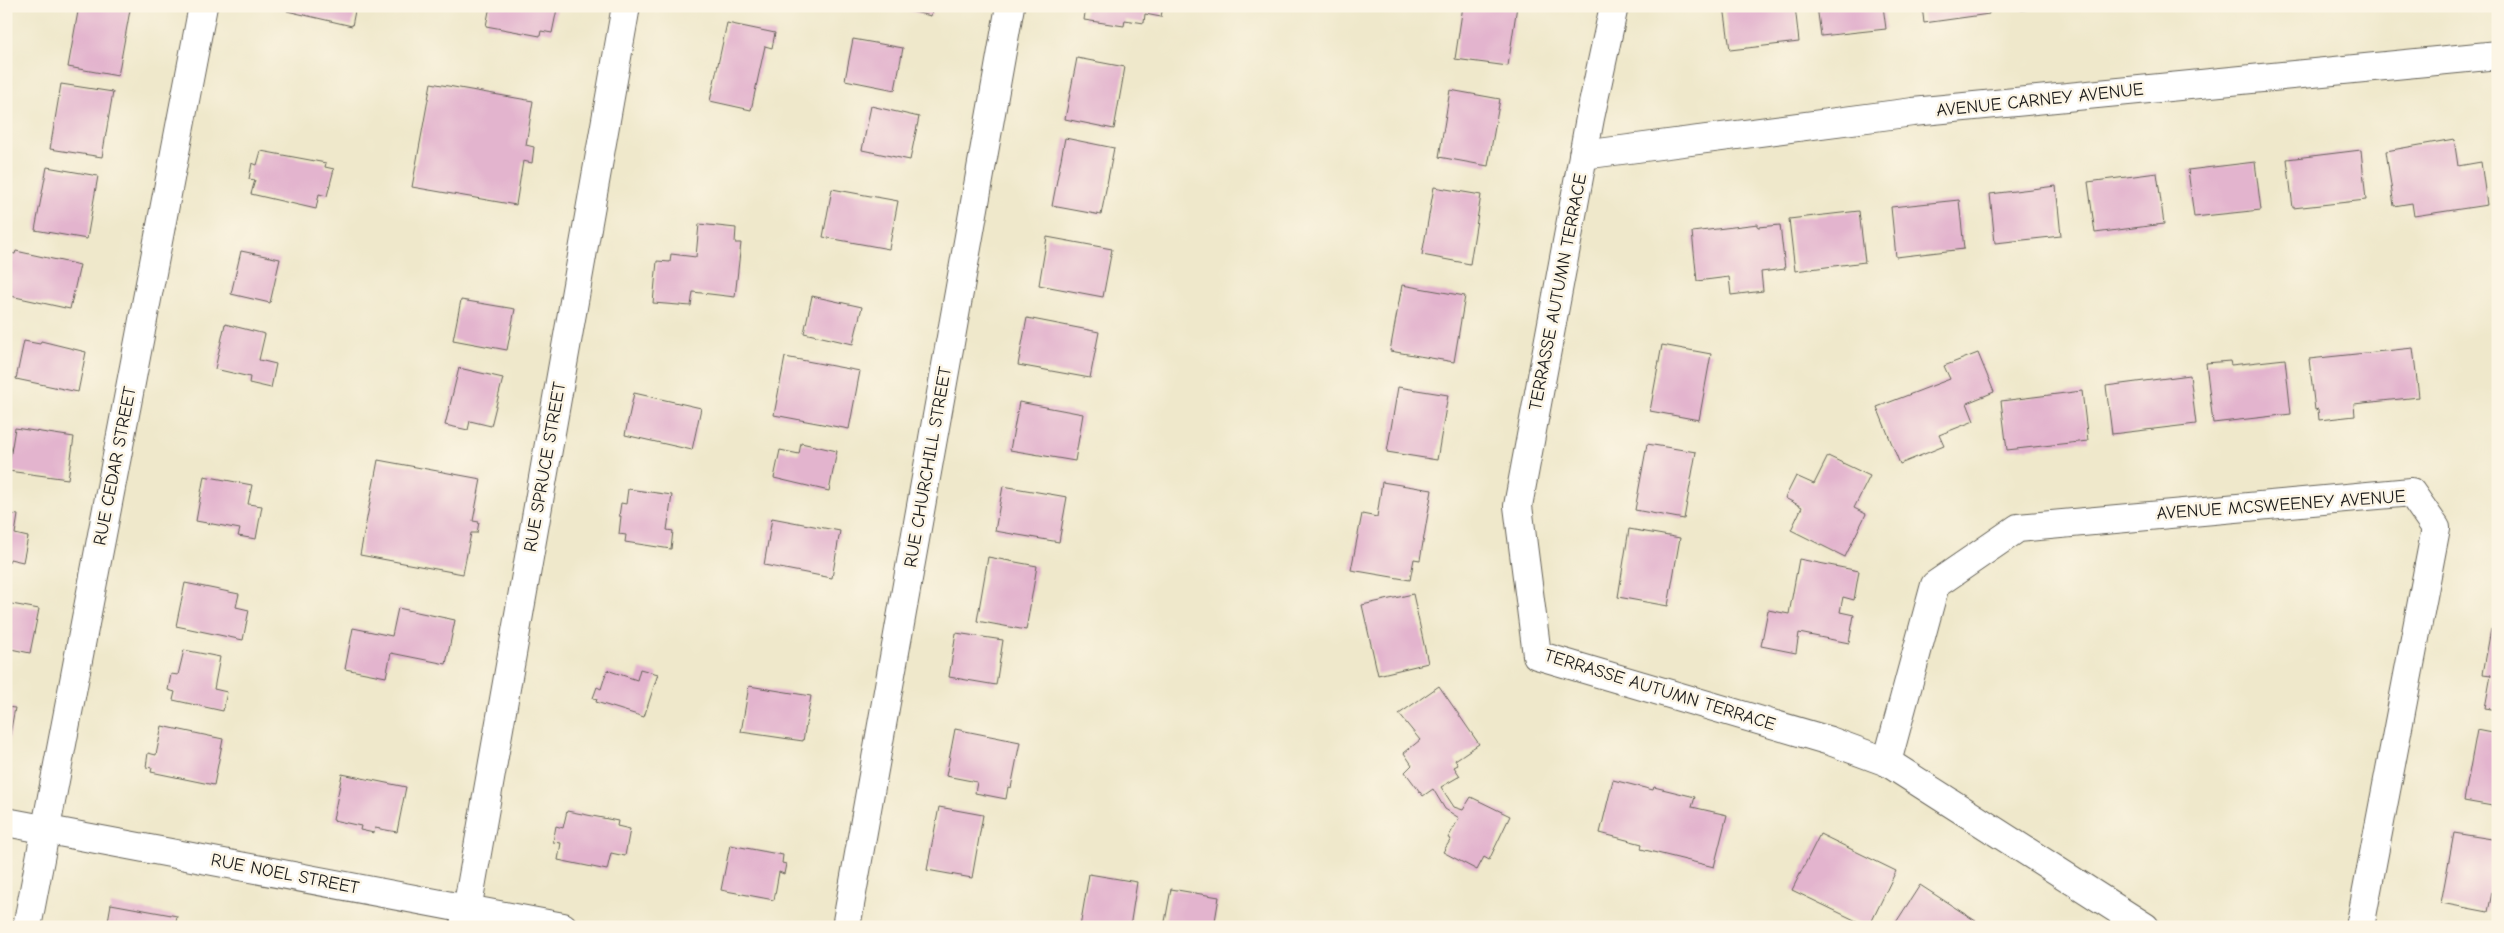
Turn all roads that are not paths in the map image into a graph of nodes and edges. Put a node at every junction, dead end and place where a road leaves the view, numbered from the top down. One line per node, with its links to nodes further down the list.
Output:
1 (203, 6): 9 (street, RUE CEDAR STREET)
2 (626, 6): 10 (street, RUE SPRUCE STREET)
3 (1010, 6): 13 (street, RUE CHURCHILL STREET)
4 (1614, 6): 6 (street, TERRASSE AUTUMN TERRACE)
5 (2498, 55): 6 (street, AVENUE CARNEY AVENUE)
6 (1583, 154): 7 (street, TERRASSE AUTUMN TERRACE)
7 (1886, 762): 14 (street, TERRASSE AUTUMN TERRACE); 15 (street, AVENUE MCSWEENEY AVENUE)
8 (6, 822): 9 (street, RUE NOEL STREET)
9 (45, 829): 10 (street, RUE NOEL STREET); 11 (street, RUE CEDAR STREET)
10 (466, 917): 12 (street, RUE NOEL STREET)
11 (27, 927)
12 (563, 927)
13 (846, 927)
14 (2145, 927)
15 (2360, 927)

